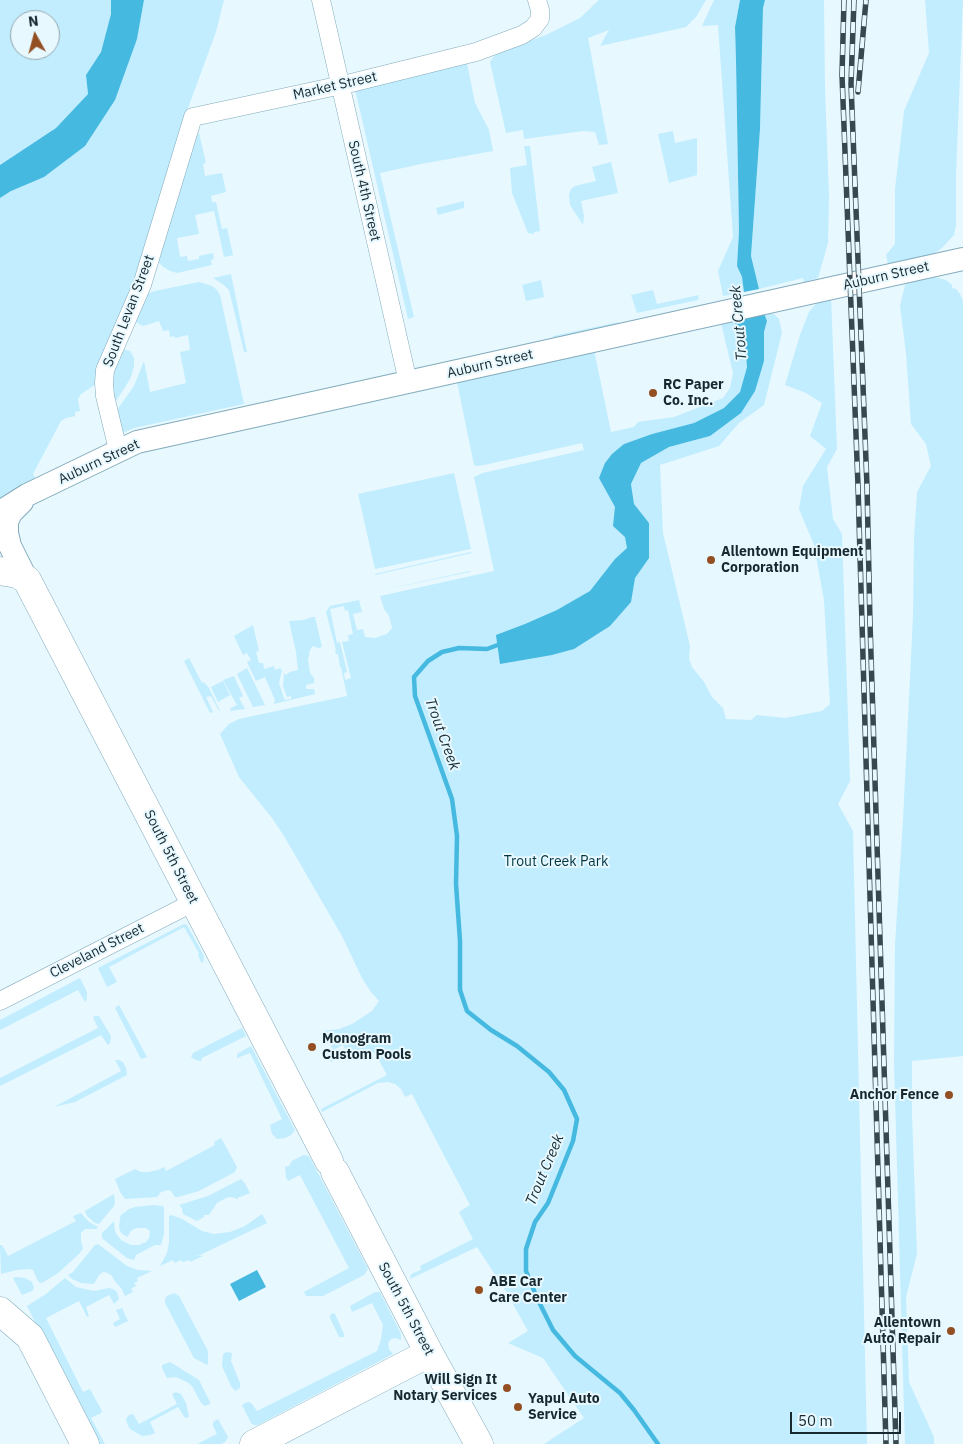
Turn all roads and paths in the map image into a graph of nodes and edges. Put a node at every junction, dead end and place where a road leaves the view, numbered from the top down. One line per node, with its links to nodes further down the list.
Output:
1 (321, 0): 3 (street, South 4th Street)
2 (537, 0): 3 (street, Market Street)
3 (340, 85): 4 (street, Market Street); 6 (street, South 4th Street)
4 (193, 117): 7 (street, South Levan Street)
5 (963, 259): 6 (street, Auburn Street)
6 (408, 382): 7 (street, Auburn Street)
7 (118, 450): 8 (street, Auburn Street)
8 (27, 495): 9 (street, Auburn Street); 11 (street, Auburn Street)
9 (0, 512)
10 (0, 571): 11 (main road)
11 (27, 580): 12 (main road, South 5th Street)
12 (194, 902): 13 (street, Cleveland Street); 15 (main road, South 5th Street)
13 (0, 1001)
14 (0, 1311): 16 (main road)
15 (429, 1353): 17 (main road); 18 (main road, South 5th Street)
16 (85, 1444)
17 (254, 1444)
18 (478, 1444)

